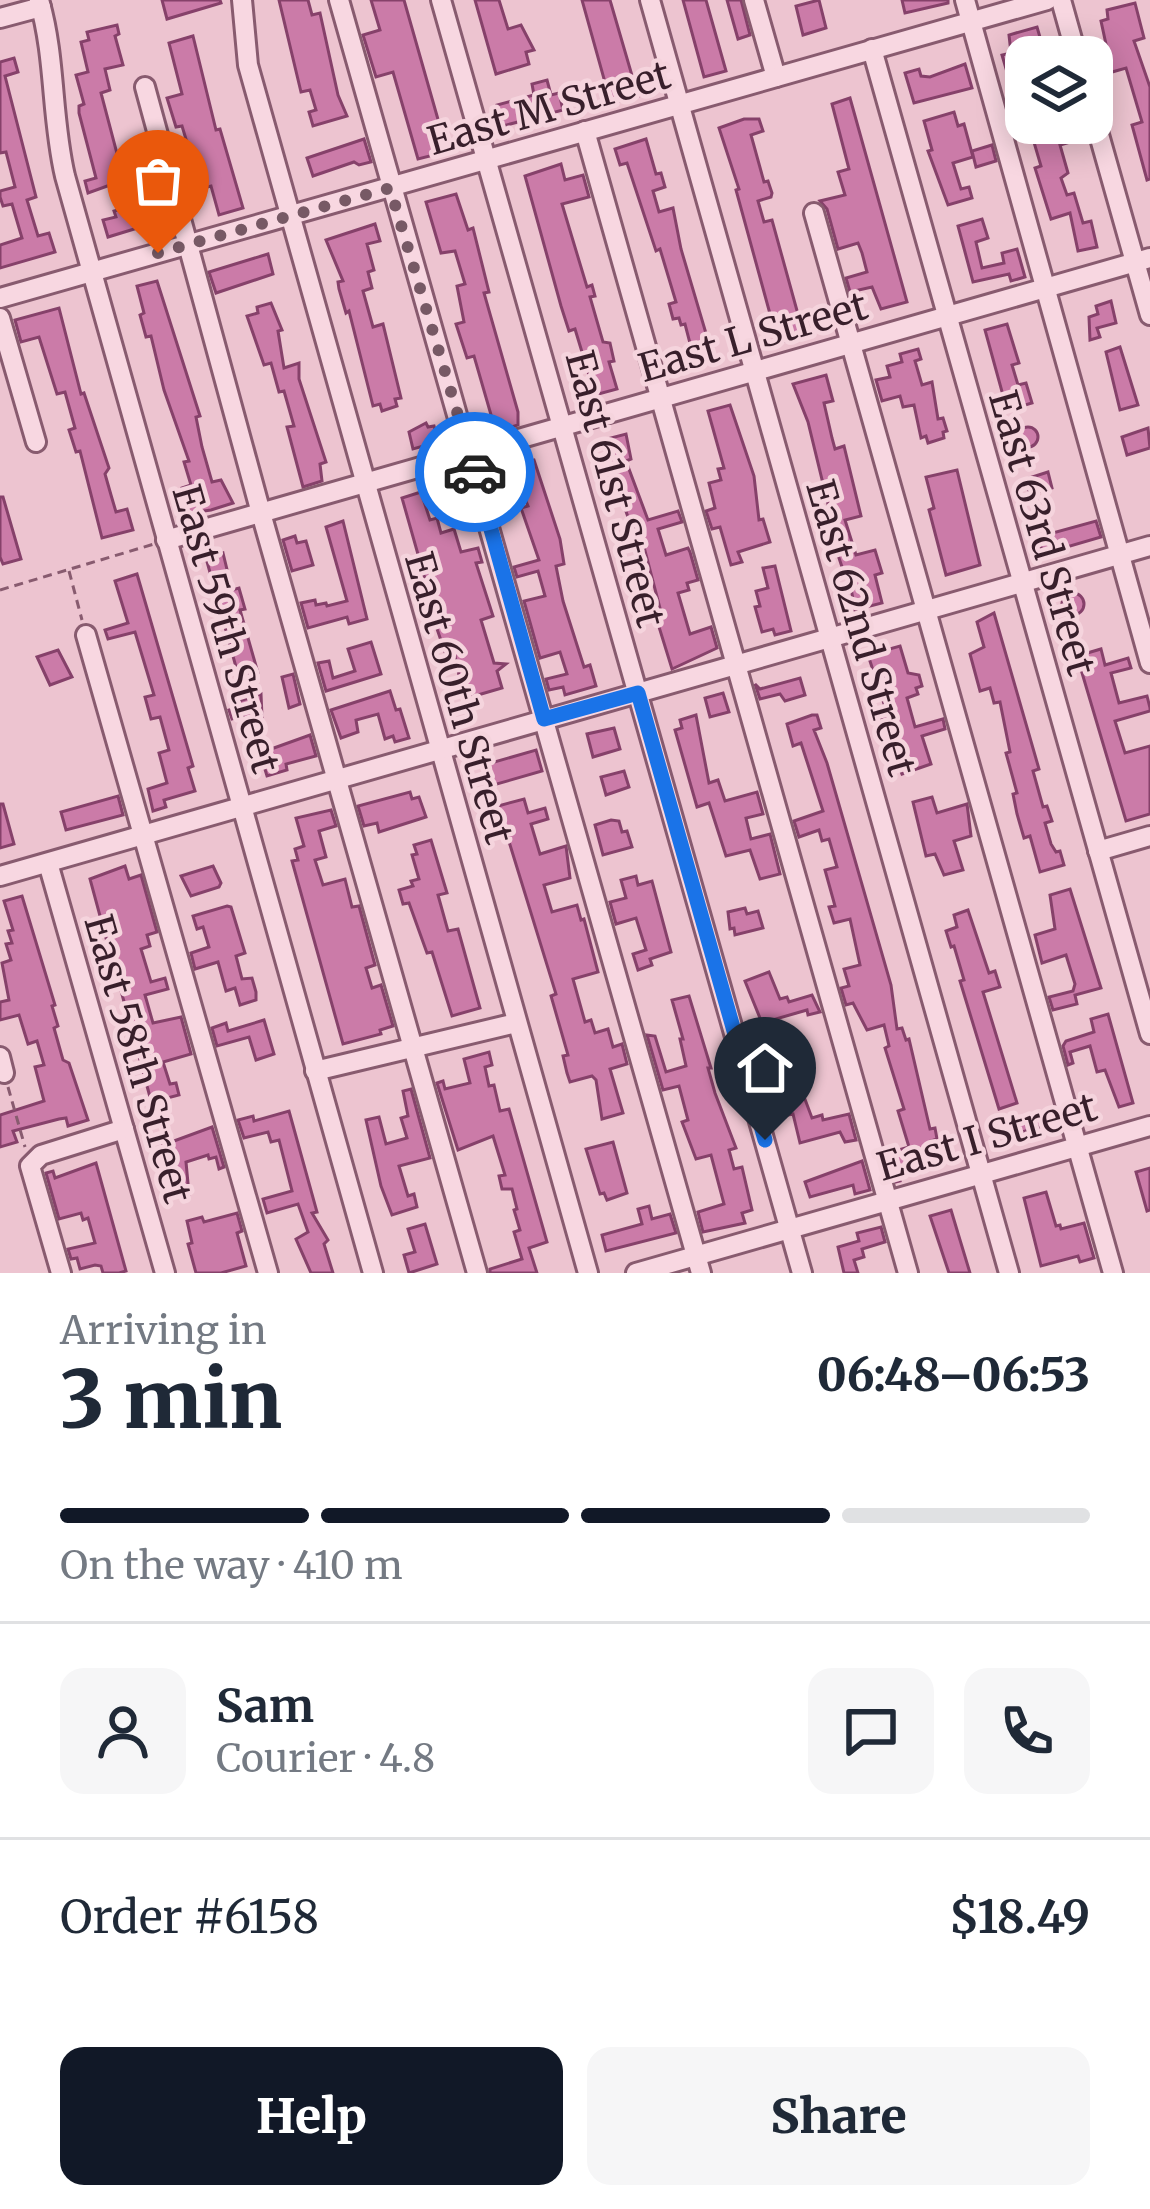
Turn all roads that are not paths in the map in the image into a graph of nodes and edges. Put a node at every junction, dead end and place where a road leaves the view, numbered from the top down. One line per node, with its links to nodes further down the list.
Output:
1 (242, 0): 22 (street, East 60th Street)
2 (339, 0): 20 (street)
3 (441, 0): 19 (street, East 61st Street)
4 (650, 0): 16 (street, East 62nd Street)
5 (754, 0): 14 (street)
6 (965, 0): 11 (street)
7 (1047, 0): 11 (street, East M Street)
8 (1061, 0): 12 (street)
9 (42, 2): 10 (street); 25 (street, East 59th Street)
10 (0, 18)
11 (971, 21): 13 (street, East M Street); 26 (street)
12 (1071, 36)
13 (872, 49): 14 (street, East M Street); 28 (street, East 63rd Street)
14 (776, 77): 16 (street, East M Street)
15 (145, 87): 23 (street)
16 (679, 105): 17 (street, East M Street); 32 (street, East 62nd Street)
17 (585, 130): 19 (street, East M Street); 33 (street)
18 (1104, 144): 24 (street)
19 (489, 161): 20 (street, East M Street); 34 (street, East 61st Street)
20 (390, 188): 22 (street, East M Street); 36 (street)
21 (814, 212): 31 (street)
22 (291, 217): 23 (street, East M Street); 37 (street, East 60th Street)
23 (190, 243): 25 (street, East M Street); 38 (street)
24 (1143, 260): 26 (street, East L Street); 29 (street)
25 (92, 271): 27 (street, East M Street); 39 (street, East 59th Street)
26 (1044, 288): 28 (street, East L Street); 41 (street)
27 (0, 298)
28 (947, 315): 31 (street, East L Street); 42 (street, East 63rd Street)
29 (1150, 315)
30 (0, 318): 35 (street)
31 (851, 343): 32 (street, East L Street); 43 (street)
32 (755, 371): 33 (street, East L Street); 45 (street, East 62nd Street)
33 (661, 398): 34 (street, East L Street); 47 (street)
34 (564, 426): 36 (street, East L Street); 48 (street, East 61st Street)
35 (36, 442)
36 (470, 453): 37 (street, East L Street); 49 (street)
37 (365, 483): 38 (street, East L Street); 50 (street, East 60th Street)
38 (261, 513): 39 (street, East L Street); 51 (street)
39 (166, 540): 52 (street, East 59th Street)
40 (1150, 546): 41 (street)
41 (1120, 555): 42 (street); 46 (street)
42 (1021, 584): 43 (street); 55 (street, East 63rd Street)
43 (926, 610): 45 (street); 64 (street)
44 (86, 634): 53 (street)
45 (829, 638): 47 (street); 65 (street, East 62nd Street)
46 (1150, 663)
47 (736, 664): 48 (street); 66 (street)
48 (638, 693): 49 (street); 67 (street, East 61st Street)
49 (544, 719): 50 (street); 68 (street)
50 (439, 748): 51 (street); 58 (street, East 60th Street)
51 (338, 778): 52 (street); 60 (street)
52 (242, 806): 53 (street); 61 (street, East 59th Street)
53 (143, 834): 56 (street); 71 (street)
54 (1150, 836): 55 (street)
55 (1098, 851): 59 (street, East 63rd Street)
56 (48, 863): 57 (street); 63 (street, East 58th Street)
57 (0, 876)
58 (516, 1023): 60 (street); 74 (street, East 60th Street)
59 (1150, 1034)
60 (413, 1047): 61 (street); 73 (street)
61 (315, 1071): 72 (street, East 59th Street)
62 (1150, 1126): 64 (street, East I Street)
63 (124, 1130): 69 (street); 70 (street, East 58th Street)
64 (1077, 1146): 65 (street, East I Street); 79 (street)
65 (980, 1173): 66 (street, East I Street); 78 (street, East 62nd Street)
66 (887, 1200): 67 (street, East I Street); 77 (street)
67 (790, 1229): 68 (street, East I Street); 76 (street, East 61st Street)
68 (698, 1264): 75 (street, East I Street)
69 (61, 1273)
70 (165, 1273)
71 (268, 1273)
72 (373, 1273)
73 (477, 1273)
74 (588, 1273)
75 (635, 1273)
76 (802, 1273)
77 (908, 1273)
78 (1009, 1273)
79 (1113, 1273)

